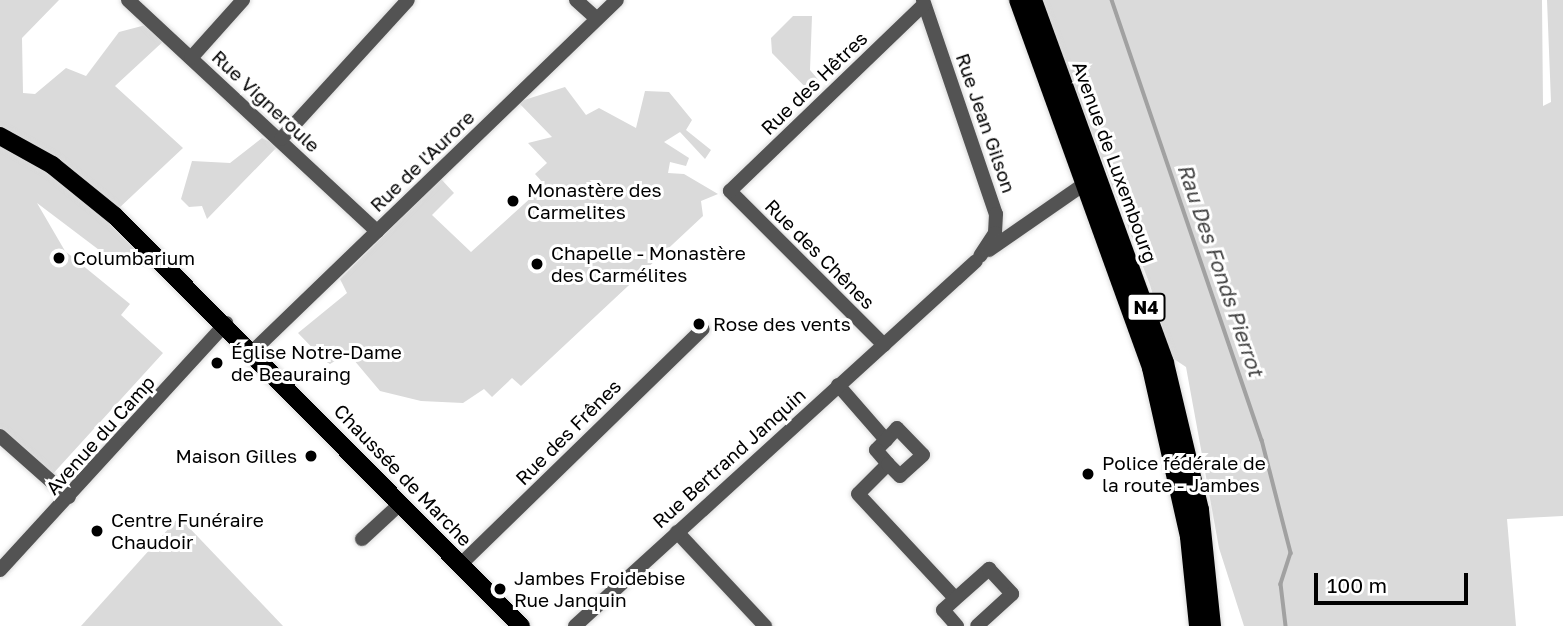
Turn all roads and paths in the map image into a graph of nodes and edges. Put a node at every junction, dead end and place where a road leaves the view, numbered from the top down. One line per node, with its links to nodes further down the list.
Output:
1 (128, 0): 10 (street, Rue Vigneroule)
2 (243, 0): 10 (street)
3 (408, 0): 12 (street)
4 (576, 0): 9 (street)
5 (617, 0): 9 (street, Rue de l'Aurore)
6 (1018, 0): 13 (main road, Avenue de Luxembourg / N4)
7 (1033, 0): 13 (main road, Avenue de Luxembourg / N4)
8 (924, 2): 14 (street, Rue des Hêtres); 16 (street, Rue Jean Gilson)
9 (597, 19): 15 (street, Rue de l'Aurore)
10 (191, 58): 12 (street, Rue Vigneroule)
11 (0, 135): 17 (main road, Chaussée de Marche)
12 (281, 139): 15 (street, Rue Vigneroule)
13 (1091, 179): 16 (street, Rue Bertrand Janquin); 37 (main road, Avenue de Luxembourg / N4); 38 (main road, Avenue de Luxembourg / N4)
14 (730, 191): 19 (street, Rue des Chênes)
15 (377, 231): 20 (street, Rue de l'Aurore)
16 (978, 259): 19 (street, Rue Bertrand Janquin)
17 (226, 323): 20 (main road, Chaussée de Marche); 25 (street, Avenue du Camp)
18 (702, 329): 29 (street, Rue des Frênes)
19 (884, 345): 21 (street, Rue Bertrand Janquin)
20 (254, 350): 26 (main road, Chaussée de Marche)
21 (838, 385): 23 (street); 27 (street, Rue Bertrand Janquin)
22 (0, 436): 25 (street)
23 (886, 440): 24 (street); 24 (street)
24 (888, 464): 31 (street)
25 (69, 497): 30 (street, Avenue du Camp)
26 (401, 503): 28 (street); 29 (main road, Chaussée de Marche)
27 (677, 532): 33 (street, Rue Bertrand Janquin); 34 (street)
28 (362, 539)
29 (461, 564): 32 (main road, Chaussée de Marche)
30 (0, 570)
31 (955, 598): 35 (street); 36 (street)
32 (521, 626)
33 (575, 626)
34 (765, 626)
35 (957, 626)
36 (977, 626)
37 (1198, 626)
38 (1212, 626)

